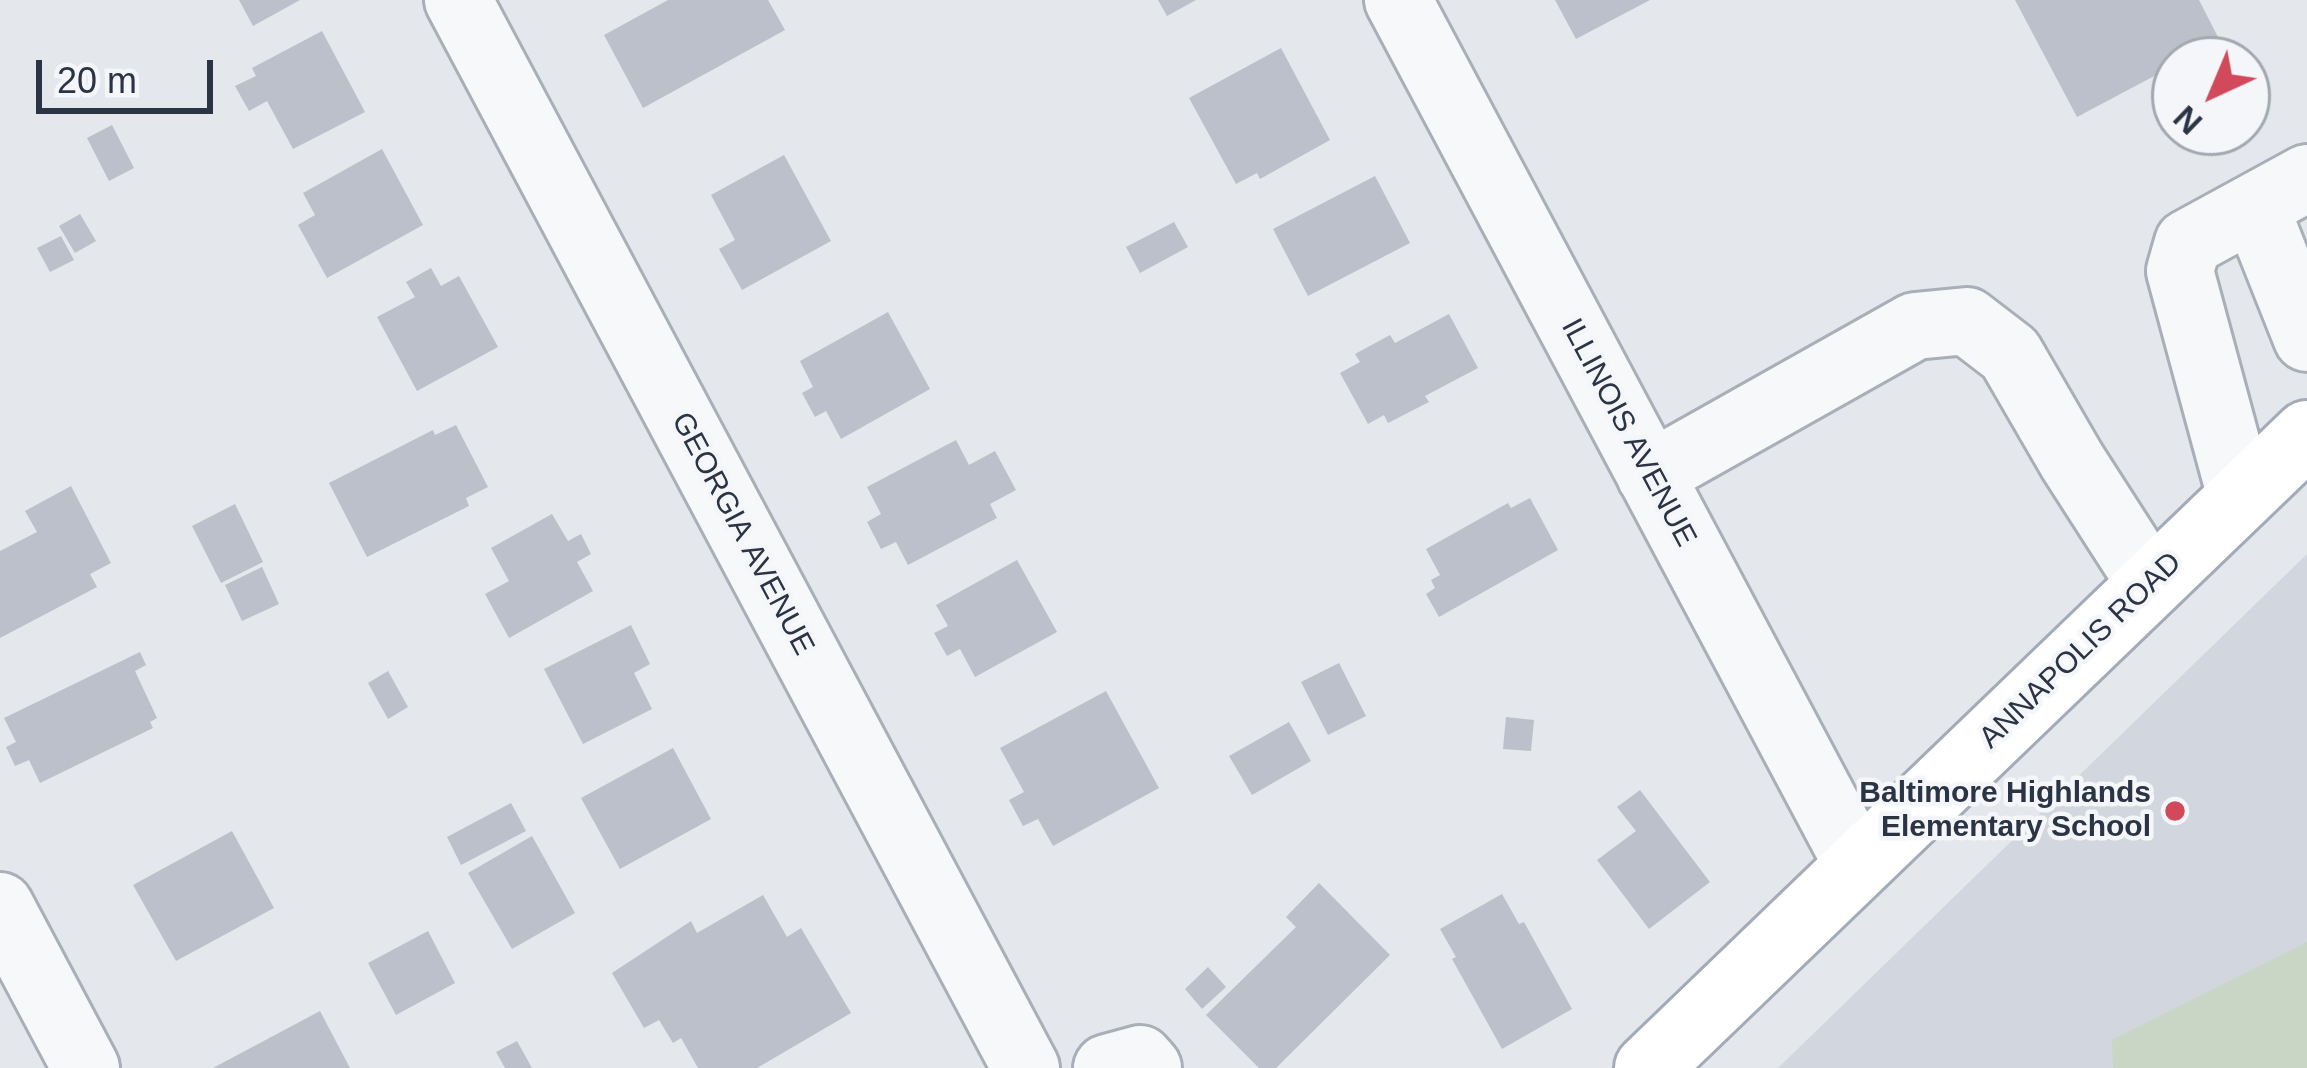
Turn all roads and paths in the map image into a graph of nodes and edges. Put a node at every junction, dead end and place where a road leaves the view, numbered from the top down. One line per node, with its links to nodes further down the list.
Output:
1 (458, 0): 12 (street, GEORGIA AVENUE)
2 (1398, 0): 6 (street, ILLINOIS AVENUE)
3 (2281, 193): 4 (street); 7 (street)
4 (2307, 338)
5 (2307, 434): 7 (main road, ANNAPOLIS ROAD)
6 (1651, 475): 8 (street); 9 (street, ILLINOIS AVENUE)
7 (2241, 497): 8 (main road, ANNAPOLIS ROAD)
8 (2151, 584): 9 (main road, ANNAPOLIS ROAD)
9 (1858, 866): 15 (main road, ANNAPOLIS ROAD)
10 (0, 906): 11 (street)
11 (86, 1068)
12 (1026, 1068)
13 (1107, 1068): 14 (street)
14 (1148, 1068)
15 (1648, 1068)

